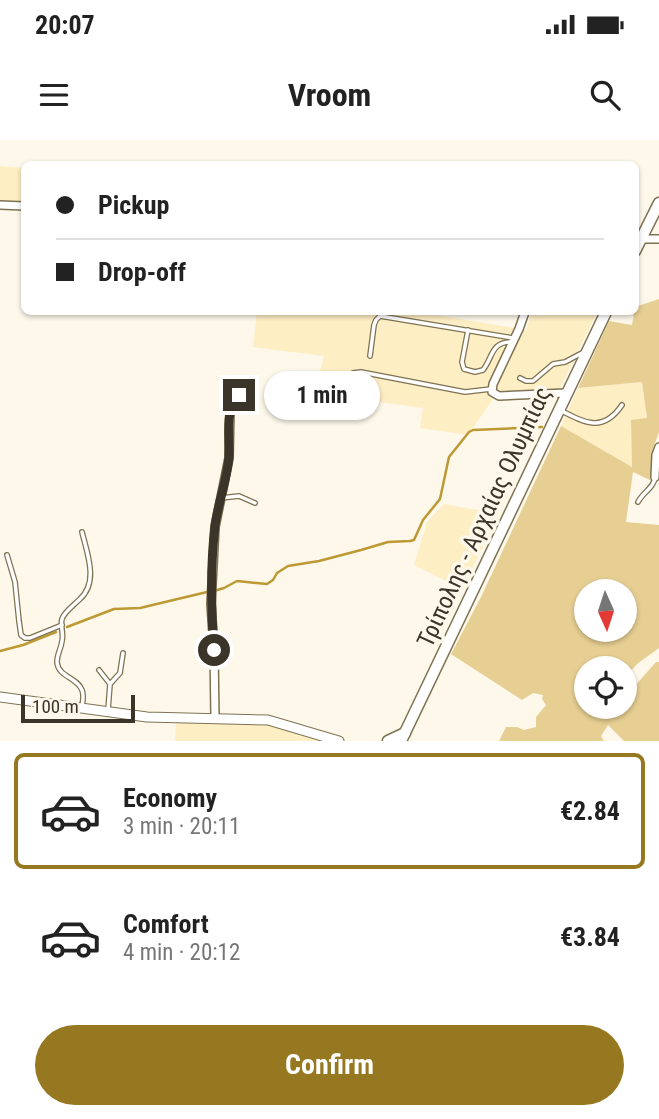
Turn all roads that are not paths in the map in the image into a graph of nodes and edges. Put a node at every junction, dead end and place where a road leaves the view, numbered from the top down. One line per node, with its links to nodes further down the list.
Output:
1 (659, 203): 4 (main road)
2 (0, 205): 3 (street)
3 (21, 206)
4 (641, 239): 5 (street); 6 (main road)
5 (659, 239)
6 (639, 243)
7 (525, 315): 10 (street)
8 (604, 315): 11 (main road, Τρίπολης - Αρχαίας Ολυμπίας)
9 (468, 330): 10 (lane); 10 (lane); 12 (lane)
10 (514, 341): 15 (street)
11 (587, 350): 13 (lane); 17 (main road, Τρίπολης - Αρχαίας Ολυμπίας)
12 (370, 356)
13 (520, 378)
14 (349, 380): 15 (lane)
15 (491, 389): 17 (street)
16 (242, 391): 22 (street)
17 (566, 393): 19 (main road, Τρίπολης - Αρχαίας Ολυμπίας)
18 (622, 405): 19 (lane)
19 (559, 410): 35 (main road, Τρίπολης - Αρχαίας Ολυμπίας)
20 (659, 446): 21 (street)
21 (655, 477): 23 (lane)
22 (220, 498): 24 (lane); 34 (street)
23 (638, 502)
24 (255, 503)
25 (82, 532): 27 (lane)
26 (7, 555): 27 (lane)
27 (62, 625): 32 (lane)
28 (123, 653): 30 (lane)
29 (99, 670): 30 (lane)
30 (110, 684): 33 (lane)
31 (0, 697): 32 (street)
32 (82, 708): 33 (street)
33 (108, 712): 34 (street)
34 (215, 718): 36 (street)
35 (403, 737): 37 (main road)
36 (340, 741)
37 (388, 741)

